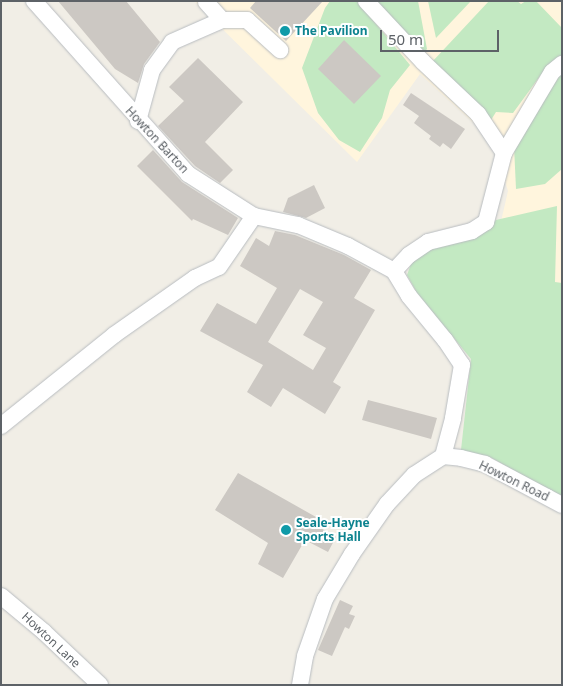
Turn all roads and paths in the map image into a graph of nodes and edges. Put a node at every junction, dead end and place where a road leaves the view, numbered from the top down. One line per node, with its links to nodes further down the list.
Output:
1 (34, 1): 7 (street, Howton Barton)
2 (366, 1): 8 (street)
3 (206, 2): 4 (street)
4 (222, 20): 5 (street); 7 (street)
5 (280, 50)
6 (562, 64): 8 (street)
7 (138, 121): 9 (street, Howton Barton)
8 (504, 153): 10 (street)
9 (254, 216): 10 (street, Howton Barton); 11 (street)
10 (394, 271): 12 (street)
11 (1, 426)
12 (443, 456): 13 (street, Howton Road); 16 (street)
13 (562, 505)
14 (1, 596): 15 (street, Howton Lane)
15 (100, 685)
16 (300, 685)

